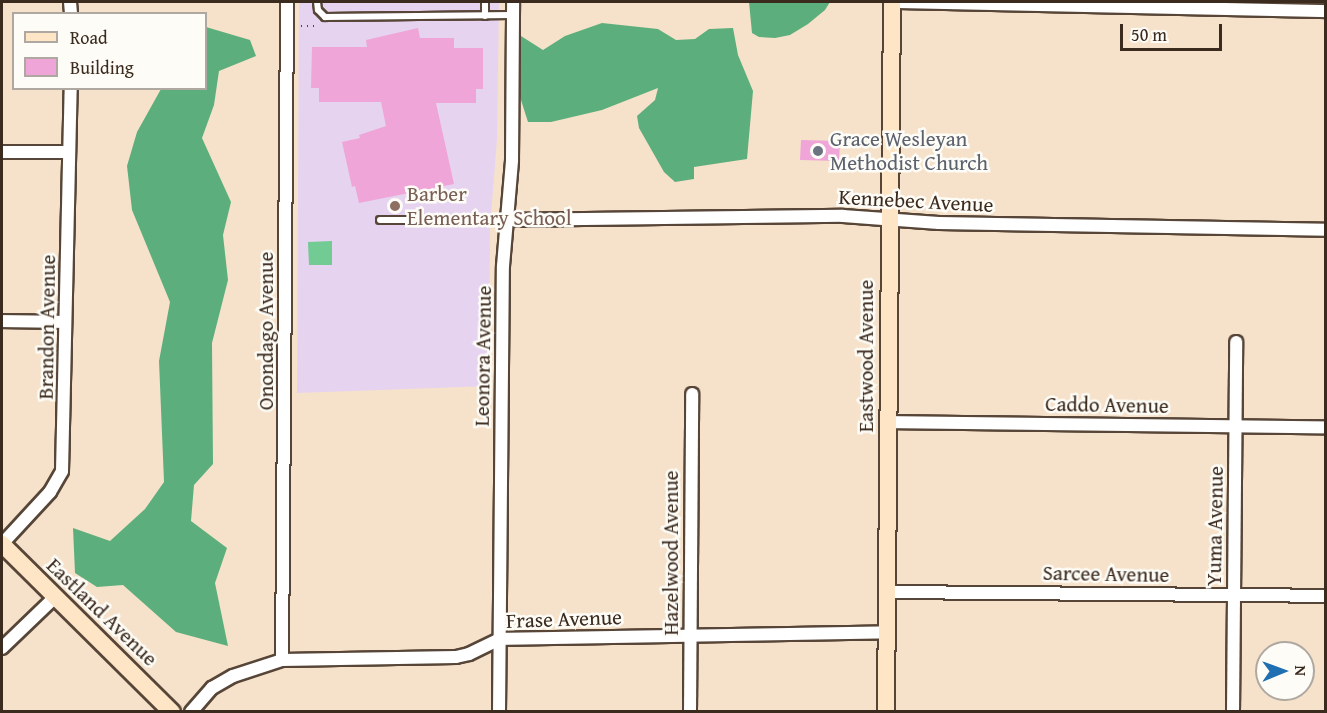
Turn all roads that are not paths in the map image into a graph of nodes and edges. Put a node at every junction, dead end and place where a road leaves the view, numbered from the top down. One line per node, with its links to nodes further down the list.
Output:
1 (287, 2): 32 (street, Onondago Avenue)
2 (317, 2): 7 (lane)
3 (485, 2): 7 (lane)
4 (513, 2): 8 (street, Leonora Avenue)
5 (892, 2): 6 (street); 14 (street, Eastwood Avenue)
6 (1326, 11)
7 (485, 15): 8 (lane)
8 (513, 15): 13 (street, Leonora Avenue)
9 (71, 90): 11 (street, Brandon Avenue)
10 (2, 152): 11 (street)
11 (69, 152): 17 (street, Brandon Avenue)
12 (380, 220): 13 (lane)
13 (505, 220): 14 (street, Kennebec Avenue); 30 (street, Leonora Avenue)
14 (890, 220): 15 (street, Kennebec Avenue); 20 (street, Eastwood Avenue)
15 (1326, 230)
16 (2, 321): 17 (street)
17 (65, 322): 23 (street, Brandon Avenue)
18 (1236, 342): 21 (street, Yuma Avenue)
19 (692, 394): 29 (street, Hazelwood Avenue)
20 (888, 422): 21 (street, Caddo Avenue); 24 (street, Eastwood Avenue)
21 (1235, 426): 22 (street, Caddo Avenue); 25 (street, Yuma Avenue)
22 (1326, 427)
23 (2, 544): 27 (street, Eastland Avenue)
24 (886, 591): 25 (street, Sarcee Avenue); 28 (street, Eastwood Avenue)
25 (1234, 596): 26 (street, Sarcee Avenue); 38 (street, Yuma Avenue)
26 (1326, 596)
27 (54, 598): 31 (street); 33 (street, Eastland Avenue)
28 (887, 632): 29 (street, Frase Avenue); 37 (street, Eastwood Avenue)
29 (690, 635): 30 (street, Frase Avenue); 36 (street, Hazelwood Avenue)
30 (500, 639): 32 (street, Frase Avenue); 35 (street, Leonora Avenue)
31 (2, 648)
32 (282, 660): 34 (street, Frase Avenue)
33 (172, 711)
34 (191, 711)
35 (499, 711)
36 (690, 711)
37 (886, 711)
38 (1233, 711)

